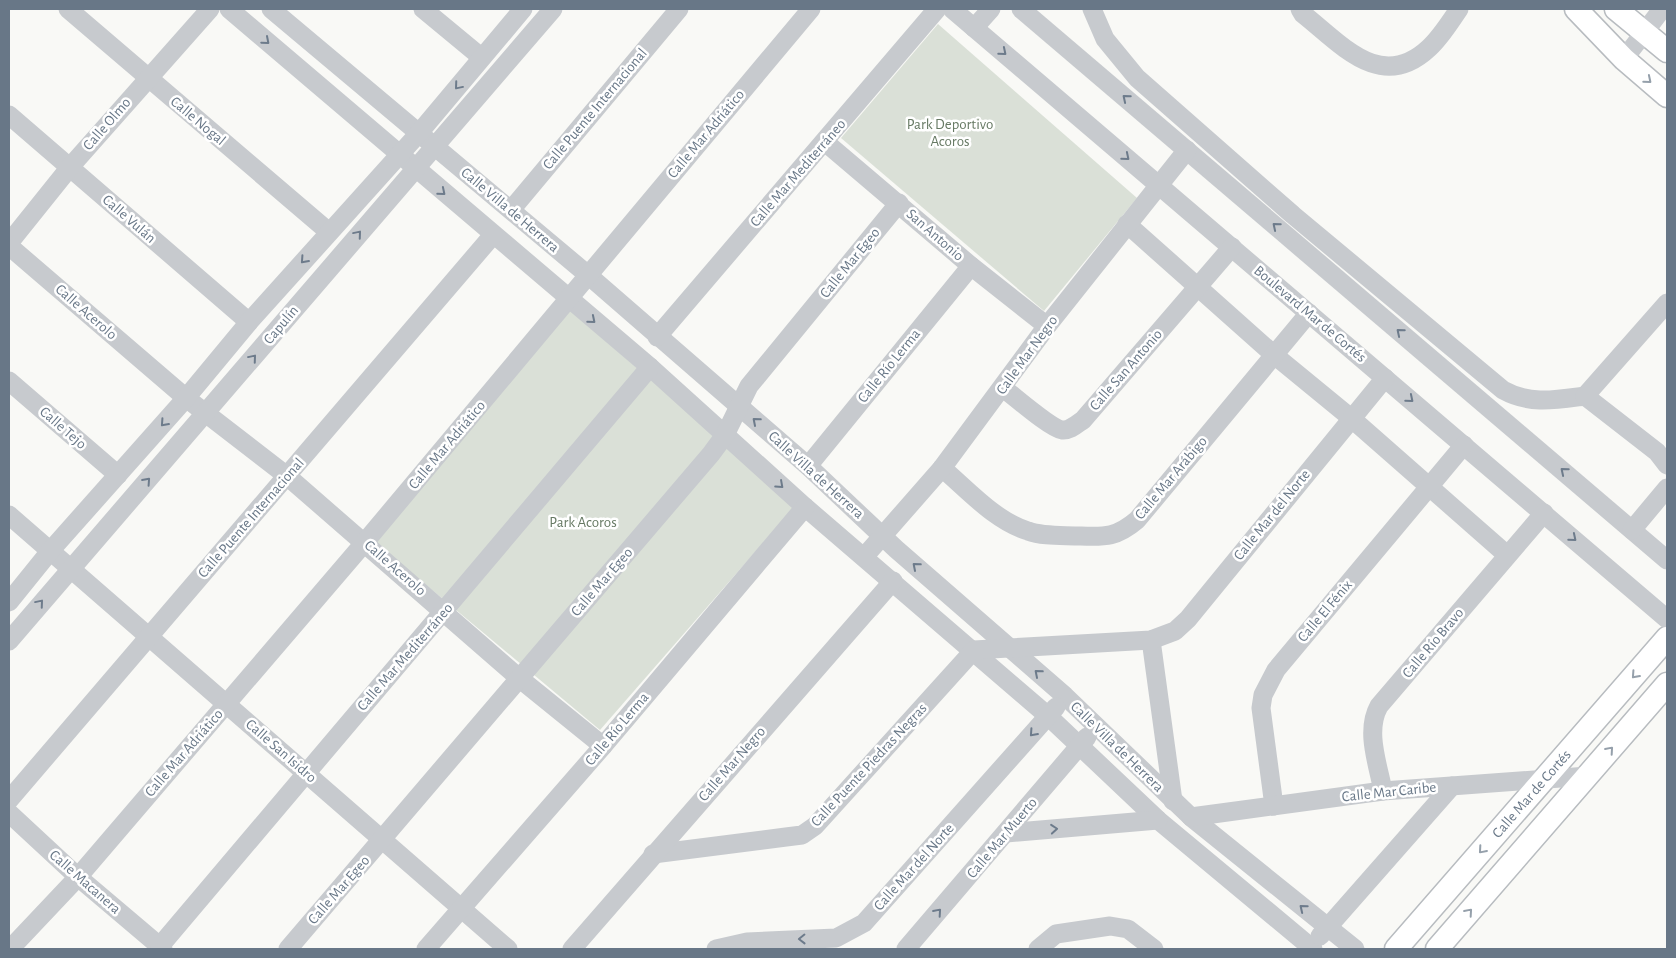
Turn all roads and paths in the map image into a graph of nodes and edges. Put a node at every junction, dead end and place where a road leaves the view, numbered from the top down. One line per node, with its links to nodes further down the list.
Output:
1 (68, 9): 25 (street, Calle Nogal)
2 (210, 9): 25 (street, Calle Olmo)
3 (229, 9): 32 (street, Calle Villa de Herrera, one-way to 32)
4 (271, 9): 28 (street, Calle Villa de Herrera)
5 (424, 9): 23 (street)
6 (523, 9): 23 (street, Capulín)
7 (553, 9): 30 (street, Capulín)
8 (679, 9): 37 (street, Calle Puente Internacional)
9 (811, 9): 44 (street, Calle Mar Adriático)
10 (937, 9): 29 (street, Calle Mar Mediterráneo)
11 (952, 9): 20 (street, Boulevard Mar de Cortés)
12 (991, 9): 20 (street)
13 (1021, 9): 31 (street, one-way to 13)
14 (1092, 9): 57 (street)
15 (1300, 9): 16 (street)
16 (1459, 9)
17 (1576, 9): 24 (main road)
18 (1616, 9): 21 (main road)
19 (1662, 9): 21 (street)
20 (974, 28): 35 (street, Boulevard Mar de Cortés, one-way to 35)
21 (1644, 34): 22 (main road); 24 (street)
22 (1667, 52)
23 (481, 57): 28 (street, Capulín, one-way to 28)
24 (1624, 59): 26 (main road, one-way to 26)
25 (148, 78): 33 (street, Calle Olmo); 39 (street, Calle Nogal)
26 (1667, 96)
27 (9, 115): 33 (street, Calle Vulán)
28 (419, 133): 30 (street, Calle Villa de Herrera); 32 (street, Capulín)
29 (825, 142): 36 (street, San Antonio); 51 (street, Calle Mar Mediterráneo)
30 (433, 146): 34 (street, Capulín); 37 (street, Calle Villa de Herrera)
31 (1187, 150): 35 (street, Calle Mar Negro); 74 (street, one-way to 31)
32 (398, 154): 34 (street, Calle Villa de Herrera); 39 (street, Capulín)
33 (70, 167): 41 (street, Calle Olmo); 49 (street, Calle Vulán)
34 (414, 168): 40 (street, Calle Villa de Herrera, one-way to 40); 60 (street, Capulín, one-way to 34)
35 (1158, 184): 38 (street, Calle Mar Negro); 42 (street, Boulevard Mar de Cortés)
36 (900, 203): 43 (street, San Antonio); 59 (street, Calle Mar Egeo)
37 (511, 210): 44 (street, Calle Villa de Herrera)
38 (1127, 224): 45 (street); 50 (street, Calle Mar Negro)
39 (329, 232): 49 (street, Capulín, one-way to 49)
40 (493, 235): 46 (street, Calle Villa de Herrera); 68 (street, Calle Puente Internacional)
41 (9, 244): 58 (street, Calle Acerolo)
42 (1232, 248): 45 (street, Calle San Antonio); 48 (street, Boulevard Mar de Cortés)
43 (970, 266): 50 (street, San Antonio); 65 (street, Calle Río Lerma)
44 (588, 275): 46 (street, Calle Mar Adriático); 51 (street, Calle Villa de Herrera)
45 (1199, 286): 52 (street); 56 (street, Calle San Antonio)
46 (569, 301): 53 (street, Calle Villa de Herrera, one-way to 53); 76 (street, Calle Mar Adriático)
47 (1667, 303): 57 (street)
48 (1309, 313): 52 (street, Calle Mar Arábigo); 54 (street, Boulevard Mar de Cortés)
49 (249, 322): 58 (street, Capulín)
50 (1047, 326): 56 (street, Calle Mar Negro)
51 (657, 337): 59 (street, Calle Villa de Herrera)
52 (1273, 354): 61 (street); 66 (street, Calle Mar Arábigo)
53 (650, 368): 62 (street, Calle Villa de Herrera); 84 (street, Calle Mar Mediterráneo)
54 (1385, 378): 61 (street, Calle Mar del Norte); 63 (street, Boulevard Mar de Cortés, one-way to 63)
55 (9, 381): 67 (street, Calle Tejo)
56 (1003, 388): 66 (street, Calle Mar Negro)
57 (1585, 396): 64 (street)
58 (186, 398): 60 (street, Calle Acerolo); 67 (street, Capulín, one-way to 67)
59 (738, 405): 62 (street, Calle Mar Egeo); 65 (street, Calle Villa de Herrera, one-way to 59)
60 (208, 412): 68 (street, Calle Acerolo); 81 (street, Capulín, one-way to 60)
61 (1351, 418): 69 (street); 88 (street, Calle Mar del Norte)
62 (724, 435): 71 (street, Calle Villa de Herrera, one-way to 71); 92 (street, Calle Mar Egeo)
63 (1464, 445): 69 (street, Calle El Fénix); 72 (street, Boulevard Mar de Cortés)
64 (1667, 465)
65 (808, 466): 75 (street, Calle Villa de Herrera)
66 (942, 468): 75 (street, Calle Mar Negro)
67 (118, 475): 77 (street, Capulín)
68 (287, 476): 76 (street, Calle Acerolo); 86 (street, Calle Puente Internacional)
69 (1429, 487): 78 (street); 107 (street, Calle El Fénix)
70 (1667, 488): 74 (street)
71 (805, 507): 79 (street, Calle Villa de Herrera); 98 (street, Calle Río Lerma)
72 (1544, 513): 78 (street, Calle Río Bravo); 85 (street, Boulevard Mar de Cortés, one-way to 85)
73 (9, 515): 77 (street, Calle San Isidro)
74 (1632, 530): 80 (street)
75 (882, 535): 79 (street, Calle Mar Negro); 90 (street, Calle Villa de Herrera, one-way to 75)
76 (365, 542): 84 (street, Calle Acerolo); 95 (street, Calle Mar Adriático)
77 (51, 550): 81 (street, Calle San Isidro); 83 (street, Capulín)
78 (1507, 555): 104 (street, Calle Río Bravo)
79 (864, 557): 82 (street, Calle Villa de Herrera)
80 (1667, 560)
81 (70, 567): 86 (street, Calle San Isidro); 89 (street, Capulín, one-way to 81)
82 (893, 580): 91 (street, Calle Villa de Herrera); 113 (street, Calle Mar Negro)
83 (9, 602)
84 (445, 612): 92 (street, Calle Acerolo); 100 (street, Calle Mar Mediterráneo)
85 (1667, 619)
86 (149, 638): 95 (street, Calle San Isidro); 105 (street, Calle Puente Internacional)
87 (1667, 638): 102 (main road, Calle Mar de Cortés, one-way to 102)
88 (1151, 640): 90 (street, Calle Mar del Norte); 106 (street)
89 (9, 641)
90 (1009, 648): 91 (street, Calle Mar del Norte); 94 (street, Calle Villa de Herrera, one-way to 90)
91 (974, 650): 96 (street, Calle Villa de Herrera); 113 (street, Calle Puente Piedras Negras)
92 (519, 678): 98 (street, Calle Acerolo); 112 (street, Calle Mar Egeo)
93 (1667, 684): 101 (main road, Calle Mar de Cortés, one-way to 93)
94 (1065, 696): 96 (street, Calle Mar del Norte); 97 (street, Calle Villa de Herrera)
95 (226, 704): 100 (street, Calle San Isidro); 114 (street, Calle Mar Adriático)
96 (1048, 716): 99 (street, Calle Villa de Herrera); 117 (street, Calle Mar del Norte, one-way to 117)
97 (1096, 725): 99 (street, Calle Mar Muerto); 106 (street, Calle Villa de Herrera)
98 (603, 746): 115 (street, Calle Río Lerma)
99 (1080, 746): 110 (street, Calle Villa de Herrera); 111 (street, Calle Mar Muerto)
100 (306, 772): 112 (street, Calle San Isidro); 119 (street, Calle Mar Mediterráneo)
101 (1588, 776): 102 (street, Calle Mar Caribe); 132 (main road, Calle Mar de Cortés, one-way to 101)
102 (1542, 779): 103 (street, Calle Mar Caribe); 131 (main road, Calle Mar de Cortés, one-way to 131)
103 (1452, 786): 104 (street, Calle Mar Caribe); 116 (street)
104 (1383, 791): 107 (street, Calle Mar Caribe)
105 (9, 800)
106 (1173, 801): 109 (street, Calle Villa de Herrera)
107 (1274, 806): 109 (street, Calle Mar Caribe)
108 (9, 813): 114 (street, Calle Macanera)
109 (1191, 817): 116 (street, Calle Villa de Herrera, one-way to 109)
110 (1158, 820): 111 (street, one-way to 110); 129 (street, Calle Villa de Herrera)
111 (1006, 833): 118 (street, Calle Mar Muerto, one-way to 111)
112 (382, 840): 115 (street, Calle San Isidro); 121 (street, Calle Mar Egeo)
113 (653, 854): 124 (street, Calle Mar Negro)
114 (78, 877): 119 (street, Calle Macanera); 120 (street, Calle Mar Adriático)
115 (460, 909): 122 (street, Calle Río Lerma); 123 (street, Calle San Isidro)
116 (1327, 927): 129 (street); 130 (street, Calle Villa de Herrera)
117 (841, 944): 125 (street, Calle Mar del Norte, one-way to 125)
118 (909, 947): 126 (street)
119 (161, 948)
120 (10, 949)
121 (288, 949)
122 (426, 949)
123 (508, 949)
124 (572, 949)
125 (716, 949)
126 (891, 949)
127 (1038, 949): 128 (street)
128 (1154, 949)
129 (1311, 949)
130 (1355, 949)
131 (1396, 949)
132 (1437, 949)

